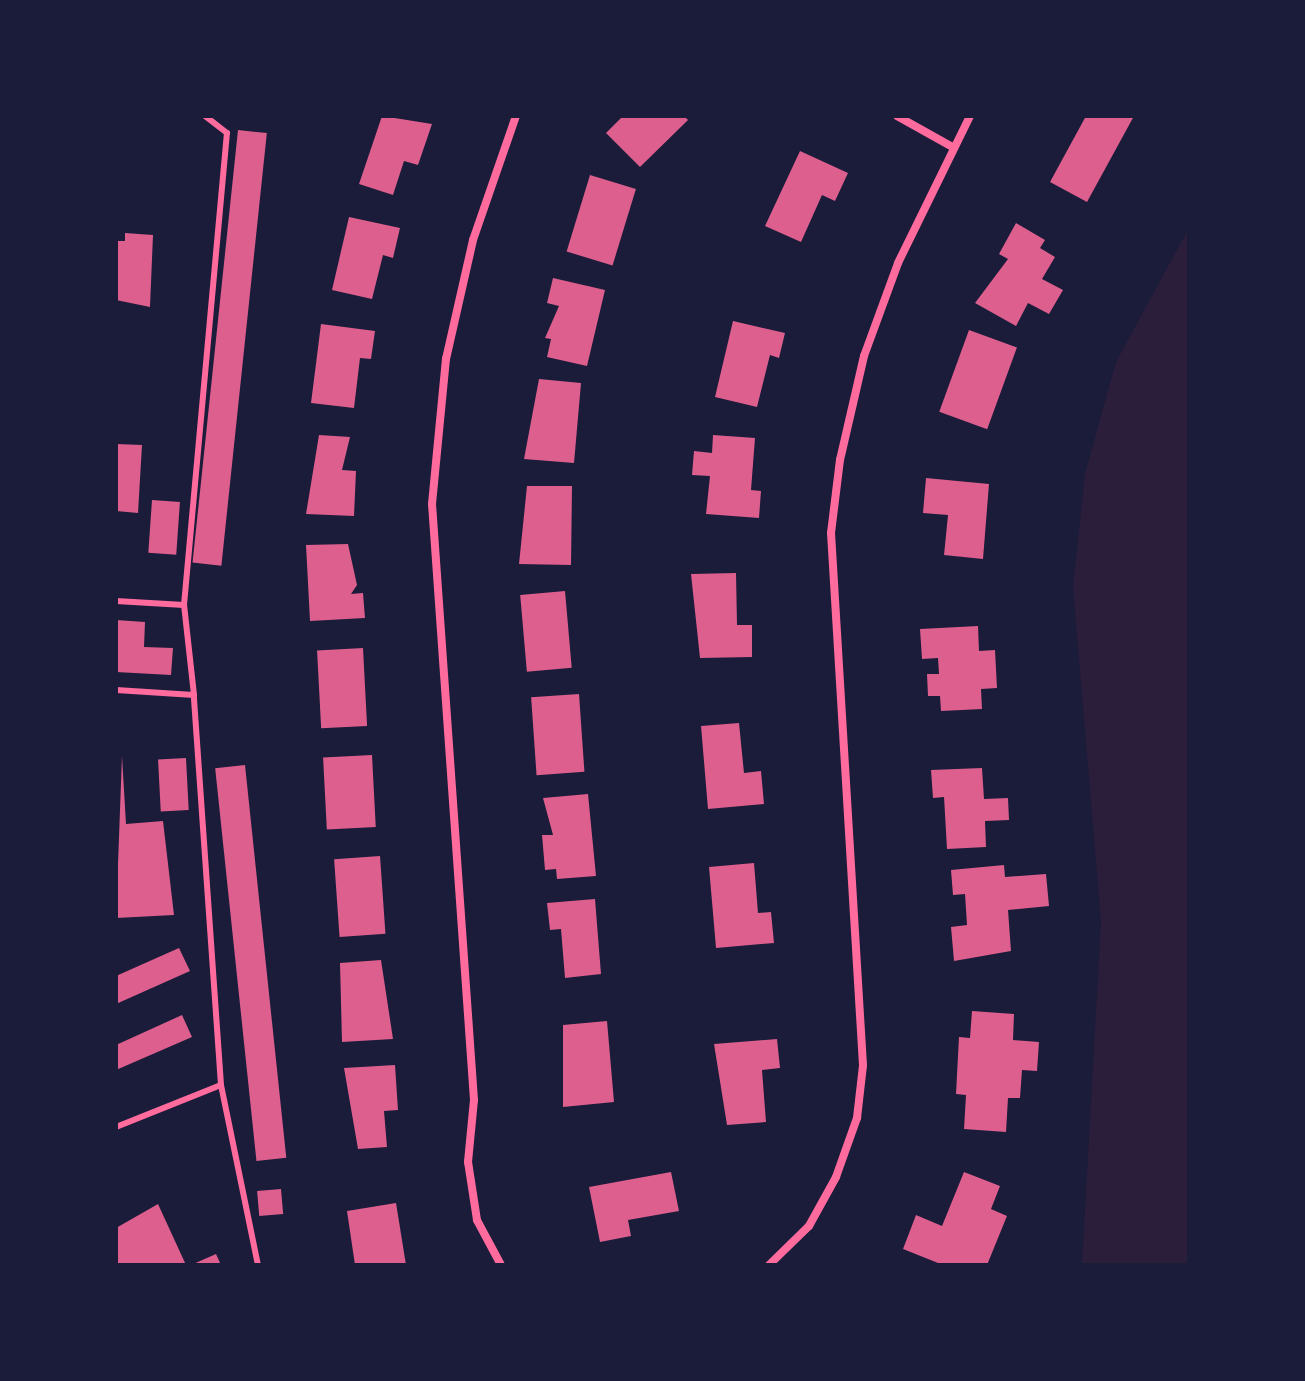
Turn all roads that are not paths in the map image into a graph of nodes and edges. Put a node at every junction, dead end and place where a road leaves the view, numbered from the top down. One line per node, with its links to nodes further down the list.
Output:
1 (205, 116): 7 (lane)
2 (516, 116): 13 (street)
3 (897, 116): 5 (street)
4 (970, 116): 5 (street)
5 (951, 146): 14 (street)
6 (116, 601): 7 (lane)
7 (184, 605): 9 (lane)
8 (116, 690): 9 (lane)
9 (194, 695): 10 (lane)
10 (221, 1085): 11 (lane); 12 (lane)
11 (116, 1127)
12 (258, 1265)
13 (501, 1265)
14 (769, 1265)

